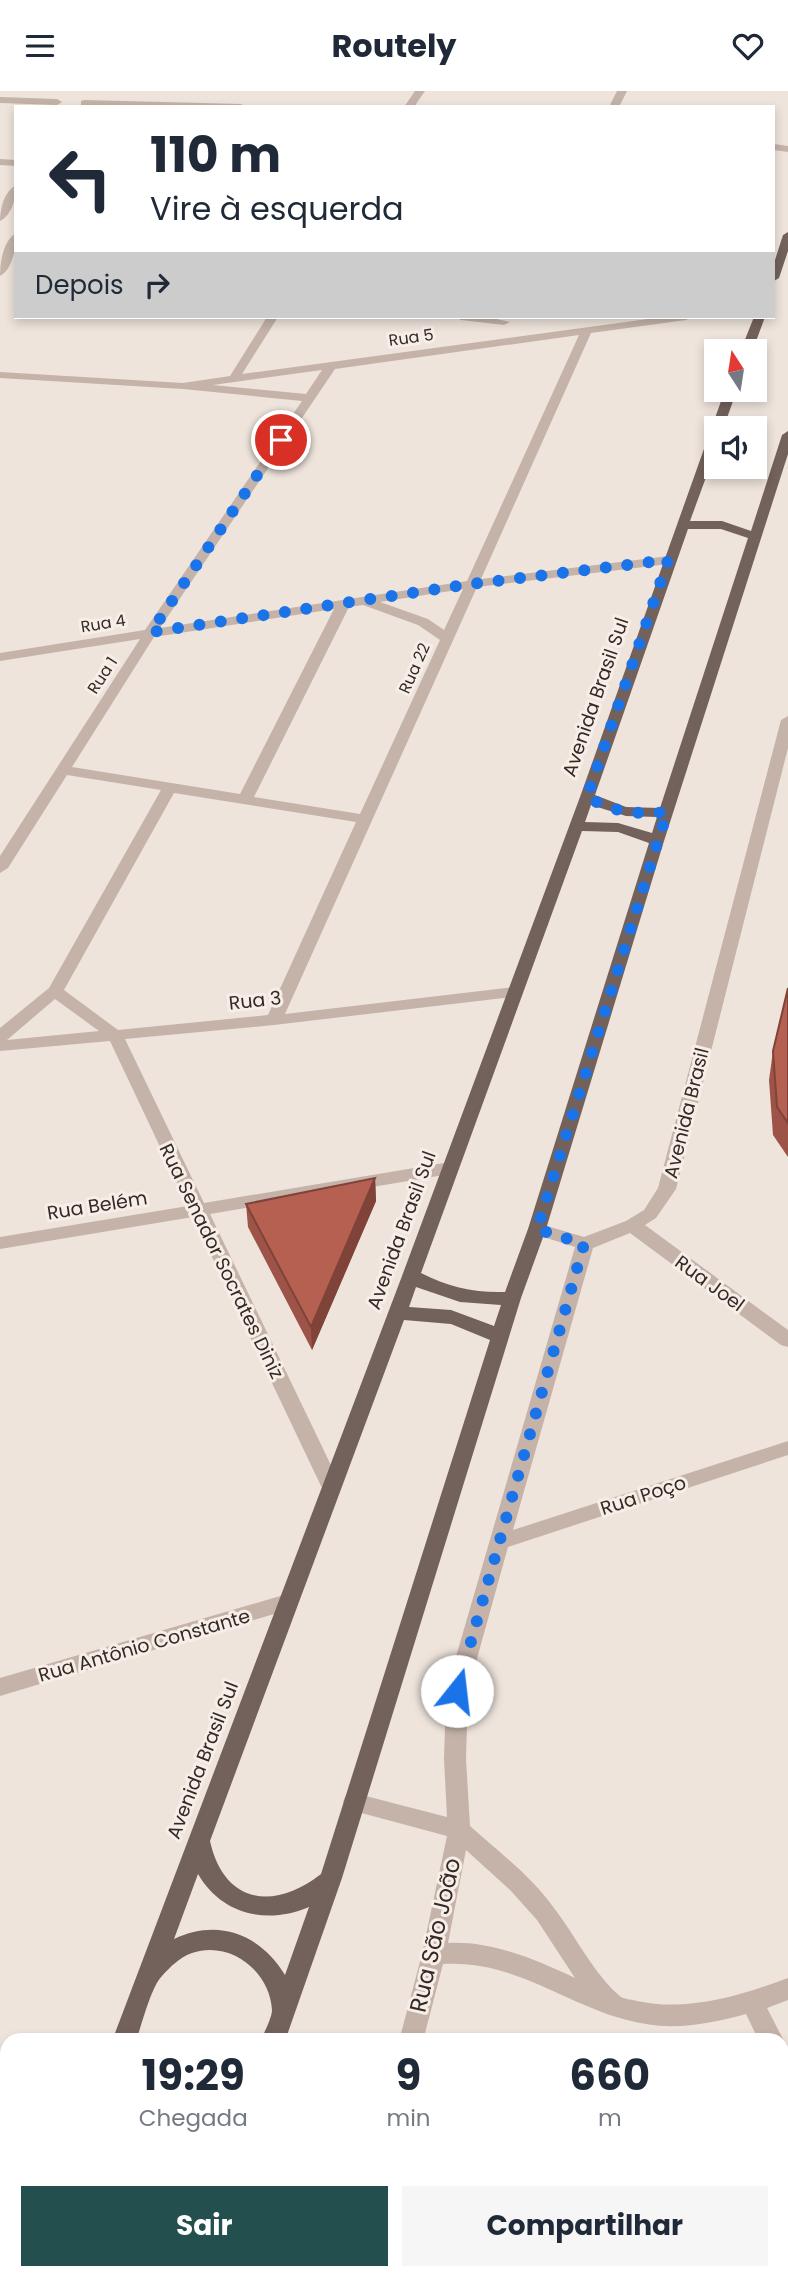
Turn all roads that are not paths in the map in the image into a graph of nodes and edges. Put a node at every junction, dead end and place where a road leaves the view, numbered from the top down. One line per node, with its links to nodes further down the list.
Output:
1 (63, 91): 4 (street)
2 (89, 91): 5 (street)
3 (0, 100): 4 (street)
4 (56, 104)
5 (83, 105)
6 (12, 204): 7 (street)
7 (0, 218)
8 (787, 240): 10 (main road)
9 (14, 243): 11 (street)
10 (785, 256): 12 (main road)
11 (7, 268)
12 (775, 276)
13 (271, 319): 22 (street)
14 (505, 319): 18 (street)
15 (673, 319): 17 (street, Rua 5)
16 (758, 319): 19 (main road)
17 (586, 332): 18 (street, Rua 5); 32 (street, Rua 22)
18 (523, 339): 20 (street, Rua 5)
19 (751, 339)
20 (331, 366): 22 (street, Rua 5); 24 (street, Rua 1)
21 (0, 375): 23 (street, Rua 5)
22 (233, 380): 23 (street, Rua 5)
23 (183, 386): 24 (street, Rua 5)
24 (310, 398): 35 (street, Rua 1)
25 (788, 435): 28 (main road)
26 (704, 463): 27 (main road, Avenida Brasil Sul)
27 (689, 505): 28 (main road); 29 (main road, Avenida Brasil Sul)
28 (761, 517): 30 (main road)
29 (682, 525): 30 (main road); 31 (main road, Avenida Brasil Sul)
30 (757, 537): 43 (main road)
31 (668, 560): 32 (street, Rua 4); 41 (main road, Avenida Brasil Sul)
32 (471, 584): 33 (street, Rua 4); 36 (street, Rua 22)
33 (361, 600): 34 (street, Rua 4); 36 (street)
34 (344, 603): 35 (street, Rua 4); 42 (street)
35 (151, 632): 37 (street, Rua 4); 39 (street, Rua 1)
36 (446, 638): 44 (street, Rua 22)
37 (0, 657)
38 (788, 720): 56 (street, Avenida Brasil)
39 (62, 770): 40 (street); 47 (street, Rua 1)
40 (170, 787): 42 (street); 48 (street)
41 (587, 797): 43 (main road); 45 (main road, Avenida Brasil Sul)
42 (245, 799): 44 (street)
43 (667, 812): 46 (main road)
44 (365, 819): 50 (street, Rua 22)
45 (576, 827): 46 (main road); 49 (main road, Avenida Brasil Sul)
46 (657, 841): 57 (main road)
47 (0, 868)
48 (55, 991): 51 (street); 52 (street)
49 (514, 992): 50 (street, Rua 3); 54 (main road, Avenida Brasil Sul)
50 (274, 1020): 51 (street, Rua 3)
51 (115, 1035): 53 (street, Rua 3); 55 (street, Rua Senador Socrates Diniz)
52 (0, 1037)
53 (0, 1046)
54 (450, 1168): 55 (street, Rua Belém); 60 (main road, Avenida Brasil Sul)
55 (197, 1210): 58 (street, Rua Belém); 66 (street, Rua Senador Socrates Diniz)
56 (632, 1225): 59 (street, Avenida Brasil); 64 (street, Rua Joel)
57 (537, 1229): 59 (street); 61 (main road)
58 (0, 1243)
59 (584, 1244): 67 (street)
60 (411, 1276): 61 (main road); 62 (main road, Avenida Brasil Sul)
61 (512, 1298): 63 (main road)
62 (397, 1314): 63 (main road); 66 (main road, Avenida Brasil Sul)
63 (501, 1338): 70 (main road)
64 (788, 1340)
65 (788, 1448): 67 (street, Rua Poço)
66 (331, 1486): 68 (main road, Avenida Brasil Sul)
67 (499, 1542): 71 (street)
68 (287, 1602): 69 (street, Rua Antônio Constante); 72 (main road, Avenida Brasil Sul)
69 (0, 1687)
70 (354, 1802): 71 (street); 73 (main road)
71 (459, 1830): 74 (street, Rua São João); 78 (street)
72 (199, 1837): 73 (main road); 75 (main road, Avenida Brasil Sul)
73 (331, 1878): 79 (main road)
74 (434, 1954): 78 (street); 82 (street, Rua São João)
75 (148, 1974): 79 (main road); 80 (main road, Avenida Brasil Sul)
76 (788, 1989): 77 (street)
77 (752, 2003): 78 (street); 83 (street)
78 (628, 2009)
79 (283, 2010): 81 (main road)
80 (127, 2033)
81 (276, 2033)
82 (413, 2033)
83 (768, 2033)

